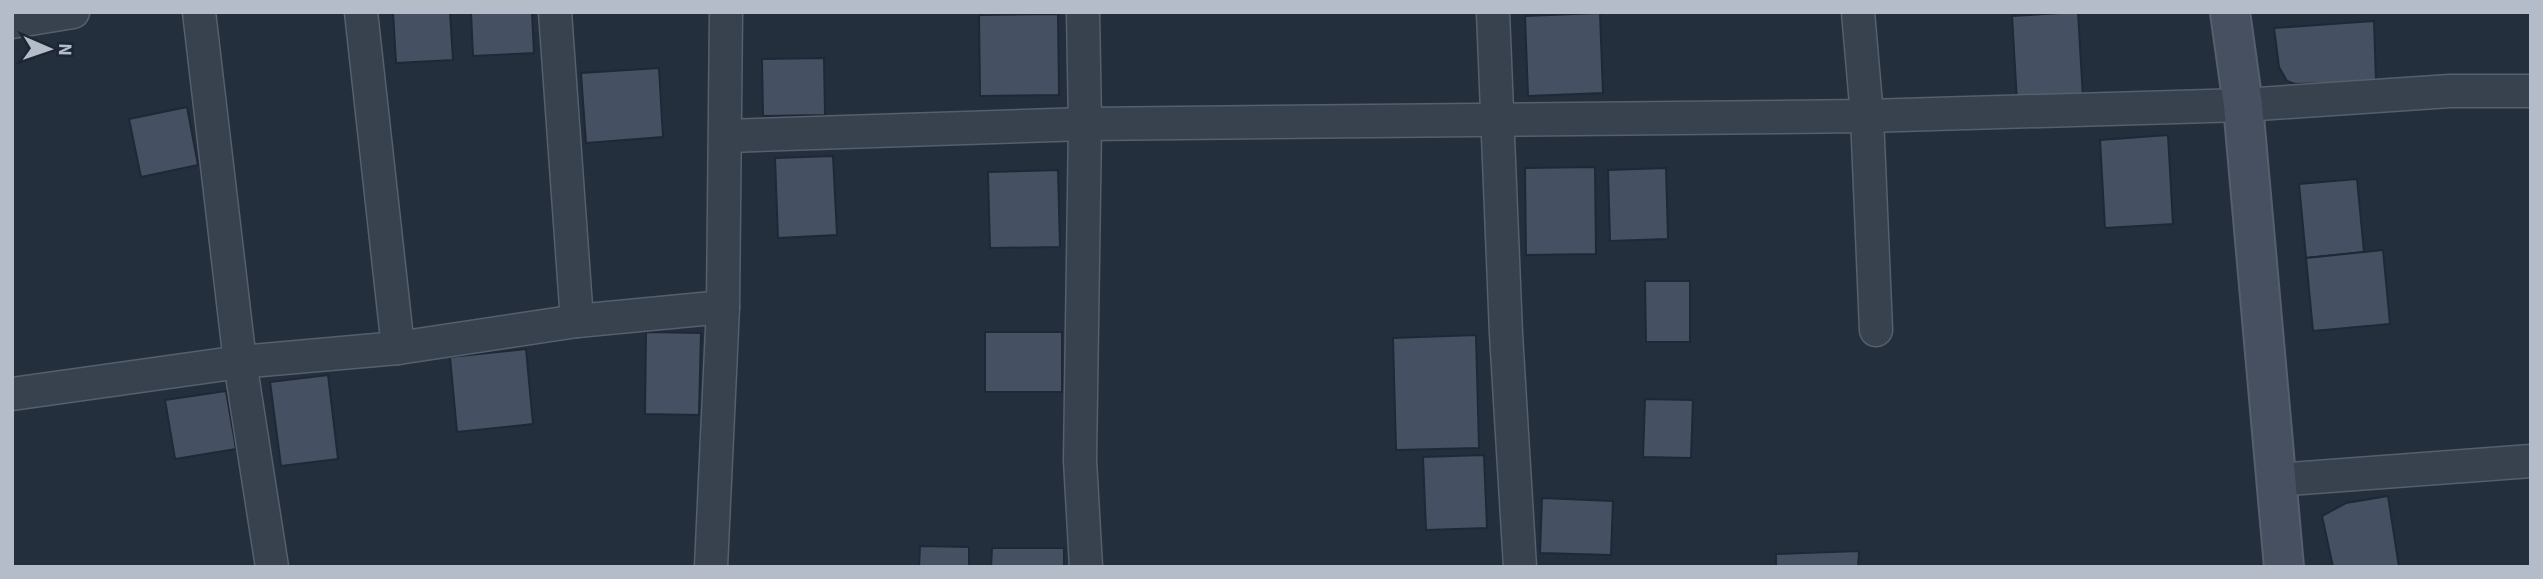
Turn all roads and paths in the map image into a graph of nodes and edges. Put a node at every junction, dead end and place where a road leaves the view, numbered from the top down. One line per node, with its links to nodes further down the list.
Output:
1 (73, 12): 10 (street)
2 (199, 12): 21 (street)
3 (361, 12): 20 (street)
4 (555, 12): 18 (street)
5 (726, 12): 16 (street)
6 (1083, 12): 15 (street)
7 (1493, 12): 14 (street)
8 (1858, 12): 13 (street)
9 (2230, 12): 12 (street)
10 (12, 22)
11 (2531, 91): 12 (street)
12 (2242, 106): 13 (street); 24 (street)
13 (1867, 117): 14 (street); 19 (street)
14 (1497, 120): 15 (street); 28 (street)
15 (1084, 124): 16 (street); 27 (street)
16 (726, 136): 17 (street)
17 (723, 307): 18 (street); 26 (street)
18 (577, 321): 20 (street)
19 (1877, 330)
20 (398, 348): 21 (street)
21 (240, 362): 22 (street); 25 (street)
22 (12, 394)
23 (2531, 461): 24 (street)
24 (2276, 480): 29 (street)
25 (272, 567)
26 (711, 567)
27 (1086, 567)
28 (1520, 567)
29 (2284, 567)

